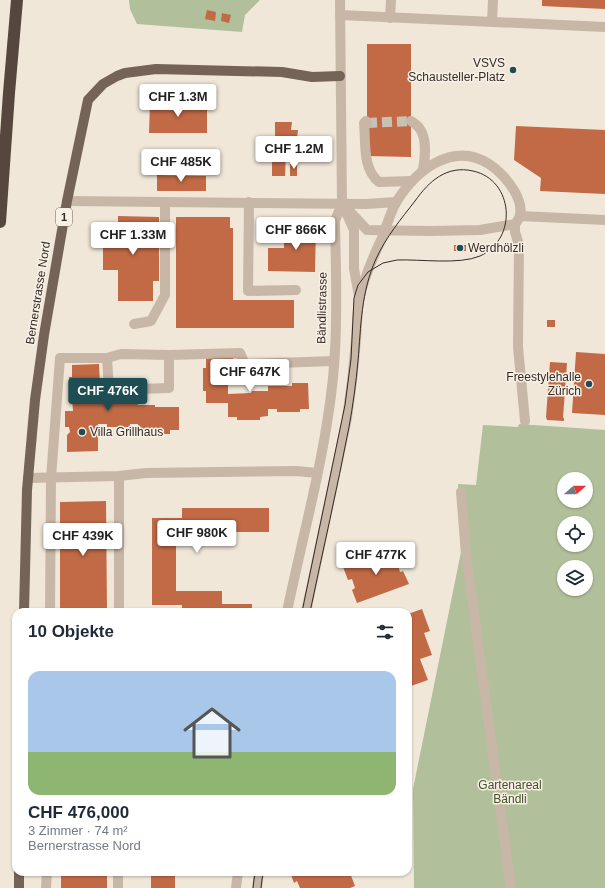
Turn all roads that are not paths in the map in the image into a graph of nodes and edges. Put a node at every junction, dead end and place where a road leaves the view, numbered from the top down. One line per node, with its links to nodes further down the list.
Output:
1 (17, 0): 21 (highway)
2 (340, 0): 5 (street, Bändlistrasse)
3 (391, 0): 6 (street)
4 (493, 0): 7 (street)
5 (340, 16): 6 (street); 9 (street, Bändlistrasse)
6 (390, 18): 7 (street)
7 (492, 22): 8 (street)
8 (605, 27)
9 (340, 76): 14 (main road, Bernerstrasse Nord / 1); 18 (street, Bändlistrasse)
10 (411, 121): 12 (street)
11 (367, 123): 13 (street)
12 (423, 170): 13 (street); 19 (street)
13 (412, 181): 17 (street)
14 (67, 201): 15 (street); 32 (main road, Bernerstrasse Nord / 1)
15 (164, 202): 16 (street); 25 (street)
16 (249, 202): 18 (street); 23 (street)
17 (396, 202): 18 (street); 22 (street)
18 (342, 203): 22 (street); 24 (street); 28 (street, Bändlistrasse)
19 (518, 220): 20 (street); 22 (street); 29 (street)
20 (605, 220)
21 (0, 222)
22 (385, 231): 24 (street)
23 (296, 290)
24 (359, 300): 39 (street)
25 (134, 324)
26 (169, 355): 27 (street); 27 (street); 28 (street)
27 (107, 358): 33 (street)
28 (334, 361): 30 (street, Bändlistrasse)
29 (525, 421)
30 (317, 473): 31 (street); 38 (street, Bändlistrasse)
31 (119, 476): 33 (street); 37 (street)
32 (28, 478): 33 (street); 35 (main road, Bernerstrasse Nord / 1)
33 (51, 478): 36 (street)
34 (461, 492): 50 (street)
35 (24, 608)
36 (50, 608)
37 (119, 608)
38 (288, 608)
39 (307, 608)
40 (19, 876): 45 (main road)
41 (47, 876): 46 (street)
42 (118, 876): 47 (street)
43 (238, 876): 48 (street)
44 (258, 876): 49 (street)
45 (19, 888)
46 (46, 888)
47 (118, 888)
48 (236, 888)
49 (257, 888)
50 (511, 888)

